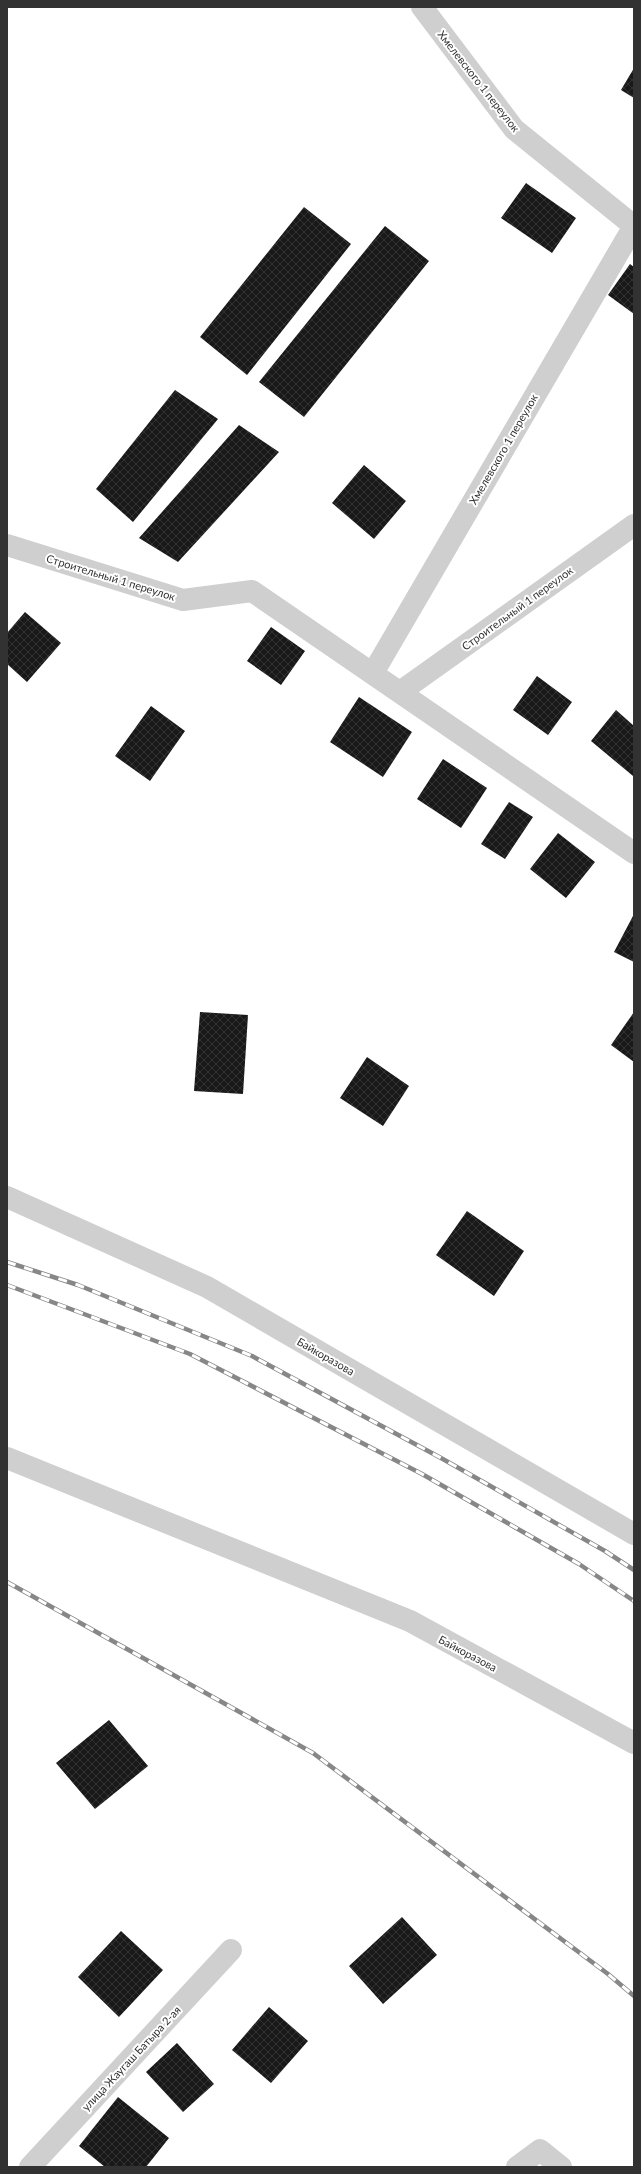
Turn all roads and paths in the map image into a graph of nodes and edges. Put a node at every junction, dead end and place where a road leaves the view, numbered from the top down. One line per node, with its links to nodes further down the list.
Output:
1 (422, 7): 4 (street, Хмелевского 1 переулок)
2 (634, 525): 5 (street, Строительный 1 переулок)
3 (7, 545): 4 (street, Строительный 1 переулок)
4 (373, 673): 5 (street, Строительный 1 переулок)
5 (400, 692): 6 (street, Строительный 1 переулок)
6 (634, 853)
7 (7, 1197): 9 (street, Байкоразова)
8 (7, 1458): 10 (street, Байкоразова)
9 (634, 1534)
10 (634, 1743)
11 (231, 1950): 12 (street, улица Жаугаш Батыра 2-ая)
12 (30, 2167)
13 (517, 2167): 14 (street)
14 (561, 2167)

